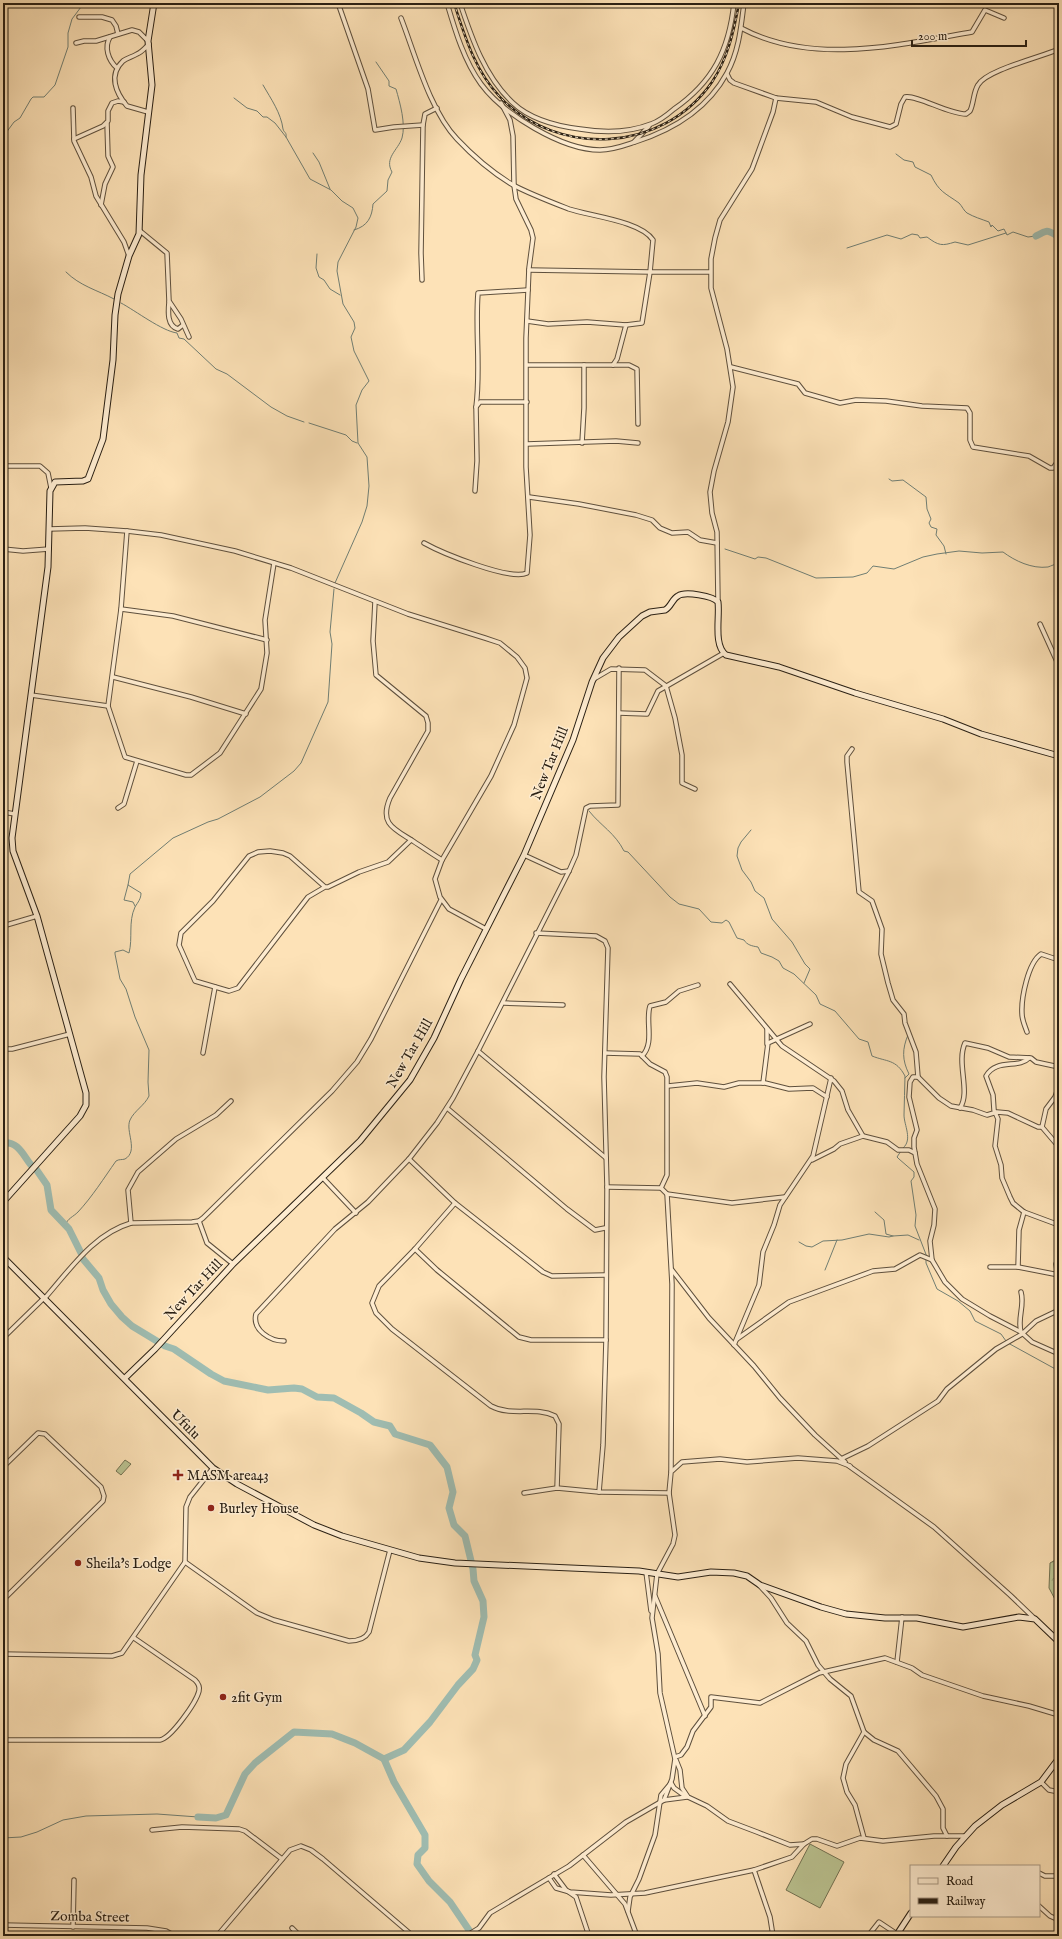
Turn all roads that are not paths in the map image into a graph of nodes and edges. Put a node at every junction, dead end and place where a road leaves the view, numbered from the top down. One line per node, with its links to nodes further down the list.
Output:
1 (154, 3): 14 (street)
2 (338, 3): 25 (street)
3 (447, 3): 20 (street)
4 (460, 3): 26 (street)
5 (734, 3): 26 (street)
6 (744, 3): 10 (street)
7 (79, 17): 11 (street)
8 (401, 18): 22 (street)
9 (1004, 18): 10 (street)
10 (741, 28): 17 (street)
11 (118, 34): 12 (street); 14 (street)
12 (110, 37): 13 (street); 16 (street)
13 (76, 43)
14 (148, 43): 16 (street); 23 (street)
15 (1059, 49): 18 (street)
16 (117, 68): 19 (street)
17 (727, 74): 18 (street); 28 (street)
18 (776, 98): 35 (street)
19 (124, 102): 23 (street); 24 (street)
20 (501, 103): 28 (street); 29 (street)
21 (73, 108): 27 (street)
22 (437, 108): 25 (street); 29 (street)
23 (148, 112): 31 (street)
24 (107, 123): 27 (street); 30 (street)
25 (423, 125): 36 (street)
26 (651, 125): 28 (street)
27 (74, 139): 30 (street)
28 (633, 143)
29 (514, 185): 33 (street); 34 (street)
30 (101, 206): 32 (street)
31 (139, 230): 32 (street); 38 (street)
32 (129, 256): 55 (street)
33 (529, 270): 34 (street); 37 (street)
34 (650, 272): 35 (street); 41 (street)
35 (710, 272): 46 (street)
36 (422, 280)
37 (528, 290): 39 (street); 48 (street)
38 (169, 301): 40 (street); 40 (street)
39 (527, 321): 41 (street); 43 (street)
40 (183, 325): 42 (street)
41 (626, 325): 45 (street)
42 (189, 337)
43 (527, 365): 44 (street); 47 (street)
44 (584, 365): 45 (street); 50 (street)
45 (613, 365): 49 (street)
46 (731, 367): 53 (street); 61 (street)
47 (527, 402): 48 (street); 52 (street)
48 (476, 407): 56 (street)
49 (638, 424)
50 (582, 443): 51 (street); 52 (street)
51 (638, 443)
52 (526, 444): 57 (street)
53 (1059, 460)
54 (3, 466): 55 (street)
55 (51, 488): 58 (street)
56 (475, 490)
57 (529, 497): 60 (street); 61 (street)
58 (49, 529): 59 (street); 63 (street)
59 (127, 531): 64 (street); 67 (street)
60 (424, 543)
61 (717, 543): 66 (street)
62 (3, 549): 63 (street)
63 (49, 549): 76 (street)
64 (274, 563): 65 (street); 69 (street)
65 (375, 602): 87 (street); 89 (street)
66 (718, 602): 70 (street); 74 (street, New Tar Hill)
67 (121, 609): 69 (street); 73 (street)
68 (1040, 624): 71 (street)
69 (267, 640): 79 (street)
70 (724, 653): 75 (street); 81 (street)
71 (1059, 666)
72 (619, 668): 74 (street); 75 (street); 78 (street)
73 (112, 677): 77 (street); 79 (street)
74 (594, 679): 88 (street, New Tar Hill)
75 (666, 686): 78 (street); 83 (street)
76 (32, 695): 77 (street); 86 (street)
77 (108, 706): 82 (street)
78 (619, 713): 90 (street)
79 (246, 714): 82 (street)
80 (852, 749): 116 (street)
81 (1059, 756)
82 (137, 761): 84 (street)
83 (695, 789)
84 (118, 808)
85 (3, 812): 86 (street)
86 (15, 814): 93 (street)
87 (411, 840): 89 (street); 91 (street)
88 (524, 855): 90 (street); 95 (street, New Tar Hill)
89 (442, 860): 92 (street)
90 (569, 871): 96 (street)
91 (325, 887): 100 (street); 100 (street)
92 (441, 900): 95 (street); 143 (street)
93 (38, 916): 94 (street); 106 (street)
94 (3, 926)
95 (486, 929): 134 (street, New Tar Hill)
96 (536, 932): 101 (street); 112 (street)
97 (1059, 960): 105 (street)
98 (730, 984): 104 (street)
99 (698, 985): 113 (street)
100 (215, 987): 111 (street)
101 (504, 1002): 102 (street); 110 (street)
102 (563, 1005)
103 (810, 1024): 107 (street)
104 (767, 1029): 107 (street); 108 (street)
105 (1027, 1032)
106 (70, 1034): 109 (street); 139 (street)
107 (775, 1039): 108 (street); 117 (street)
108 (767, 1046): 118 (street)
109 (3, 1049)
110 (478, 1051): 124 (street); 131 (street)
111 (203, 1053)
112 (605, 1053): 113 (street); 131 (street)
113 (642, 1056): 119 (street)
114 (1029, 1058): 115 (street); 125 (street); 126 (street)
115 (1059, 1067)
116 (918, 1077): 125 (street); 130 (street)
117 (831, 1078): 121 (street); 128 (street)
118 (763, 1083): 119 (street); 121 (street)
119 (668, 1086): 136 (street)
120 (1059, 1086): 122 (street)
121 (827, 1097): 133 (street)
122 (1057, 1097): 127 (street)
123 (231, 1101): 144 (street)
124 (447, 1108): 132 (street); 146 (street)
125 (960, 1108): 126 (street)
126 (995, 1113): 127 (street); 142 (street)
127 (1042, 1127): 129 (street)
128 (863, 1136): 130 (street); 133 (street)
129 (1059, 1148)
130 (915, 1153): 149 (street)
131 (606, 1158): 135 (street)
132 (409, 1159): 140 (street); 141 (street)
133 (812, 1160): 138 (street)
134 (323, 1178): 141 (street); 150 (street, New Tar Hill)
135 (606, 1186): 136 (street); 146 (street)
136 (661, 1188): 137 (street)
137 (667, 1194): 138 (street); 154 (street)
138 (785, 1198): 164 (street)
139 (3, 1202)
140 (455, 1203): 147 (street); 156 (street)
141 (356, 1212): 165 (street)
142 (1024, 1212): 145 (street); 152 (street)
143 (199, 1222): 144 (street); 150 (street)
144 (131, 1223): 159 (street)
145 (1059, 1225)
146 (605, 1228): 156 (street)
147 (415, 1249): 163 (street); 174 (street)
148 (3, 1257): 159 (street, Ufulu)
149 (932, 1260): 161 (street); 164 (street)
150 (233, 1264): 168 (street, New Tar Hill)
151 (1056, 1264): 155 (street)
152 (1018, 1266): 153 (street); 155 (street)
153 (990, 1267)
154 (672, 1270): 166 (street); 173 (street)
155 (1058, 1275): 157 (street)
156 (605, 1276): 163 (street)
157 (1059, 1282)
158 (1022, 1292): 161 (street)
159 (44, 1299): 162 (street); 168 (street, Ufulu)
160 (1059, 1310): 161 (street)
161 (1021, 1333): 167 (street); 169 (street)
162 (3, 1338)
163 (606, 1340): 175 (street)
164 (736, 1340): 166 (street)
165 (284, 1341)
166 (734, 1345): 169 (street)
167 (1059, 1354)
168 (125, 1378): 172 (street, Ufulu)
169 (841, 1459): 170 (street)
170 (850, 1466): 173 (street); 186 (street)
171 (3, 1467): 184 (street)
172 (214, 1468): 178 (street, Ufulu); 179 (street)
173 (671, 1472): 177 (street)
174 (557, 1488): 175 (street); 176 (street)
175 (599, 1492): 177 (street)
176 (524, 1493)
177 (670, 1493): 181 (street)
178 (390, 1550): 179 (street); 180 (street, Ufulu)
179 (186, 1562): 188 (street)
180 (646, 1572): 181 (street, Ufulu); 187 (street)
181 (657, 1574): 182 (street, Ufulu); 183 (street)
182 (757, 1583): 185 (street, Ufulu); 192 (street)
183 (655, 1595): 187 (street); 194 (street)
184 (3, 1600)
185 (902, 1618): 186 (street, Ufulu); 191 (street)
186 (1035, 1619): 189 (street)
187 (652, 1622): 197 (street)
188 (134, 1638): 190 (street); 196 (street)
189 (1059, 1642)
190 (3, 1654)
191 (897, 1662): 192 (street); 193 (street)
192 (825, 1673): 194 (street); 195 (street)
193 (1059, 1715)
194 (705, 1716): 197 (street)
195 (864, 1732): 206 (street); 208 (street)
196 (3, 1740)
197 (675, 1758): 200 (street); 202 (street)
198 (1059, 1758): 199 (street)
199 (1040, 1782): 201 (street); 207 (street)
200 (671, 1783): 202 (street); 203 (street); 204 (street)
201 (1059, 1792)
202 (688, 1797): 203 (street); 209 (street)
203 (664, 1800): 204 (street)
204 (659, 1803): 210 (street); 220 (street)
205 (152, 1830): 211 (street)
206 (947, 1836): 207 (street); 208 (street)
207 (964, 1836): 212 (street)
208 (864, 1838): 209 (street)
209 (804, 1844): 213 (street)
210 (584, 1855): 214 (street); 221 (street)
211 (282, 1859): 231 (street); 233 (street)
212 (944, 1865)
213 (754, 1870): 220 (street); 237 (street)
214 (554, 1874): 217 (street); 219 (street)
215 (1040, 1874): 216 (street)
216 (1059, 1876)
217 (548, 1878): 219 (street); 234 (street)
218 (74, 1880): 227 (street)
219 (570, 1892): 221 (street); 235 (street)
220 (632, 1892): 221 (street); 223 (street)
221 (618, 1895): 223 (street)
222 (1040, 1907): 225 (street)
223 (628, 1911): 236 (street)
224 (910, 1914): 229 (street)
225 (1059, 1920)
226 (3, 1925): 227 (street, Zomba Street)
227 (73, 1927): 230 (street, Zomba Street)
228 (292, 1928): 232 (street)
229 (896, 1935): 238 (street)
230 (175, 1936)
231 (217, 1936)
232 (300, 1936)
233 (413, 1936)
234 (466, 1936)
235 (589, 1936)
236 (636, 1936)
237 (773, 1936)
238 (868, 1936)

